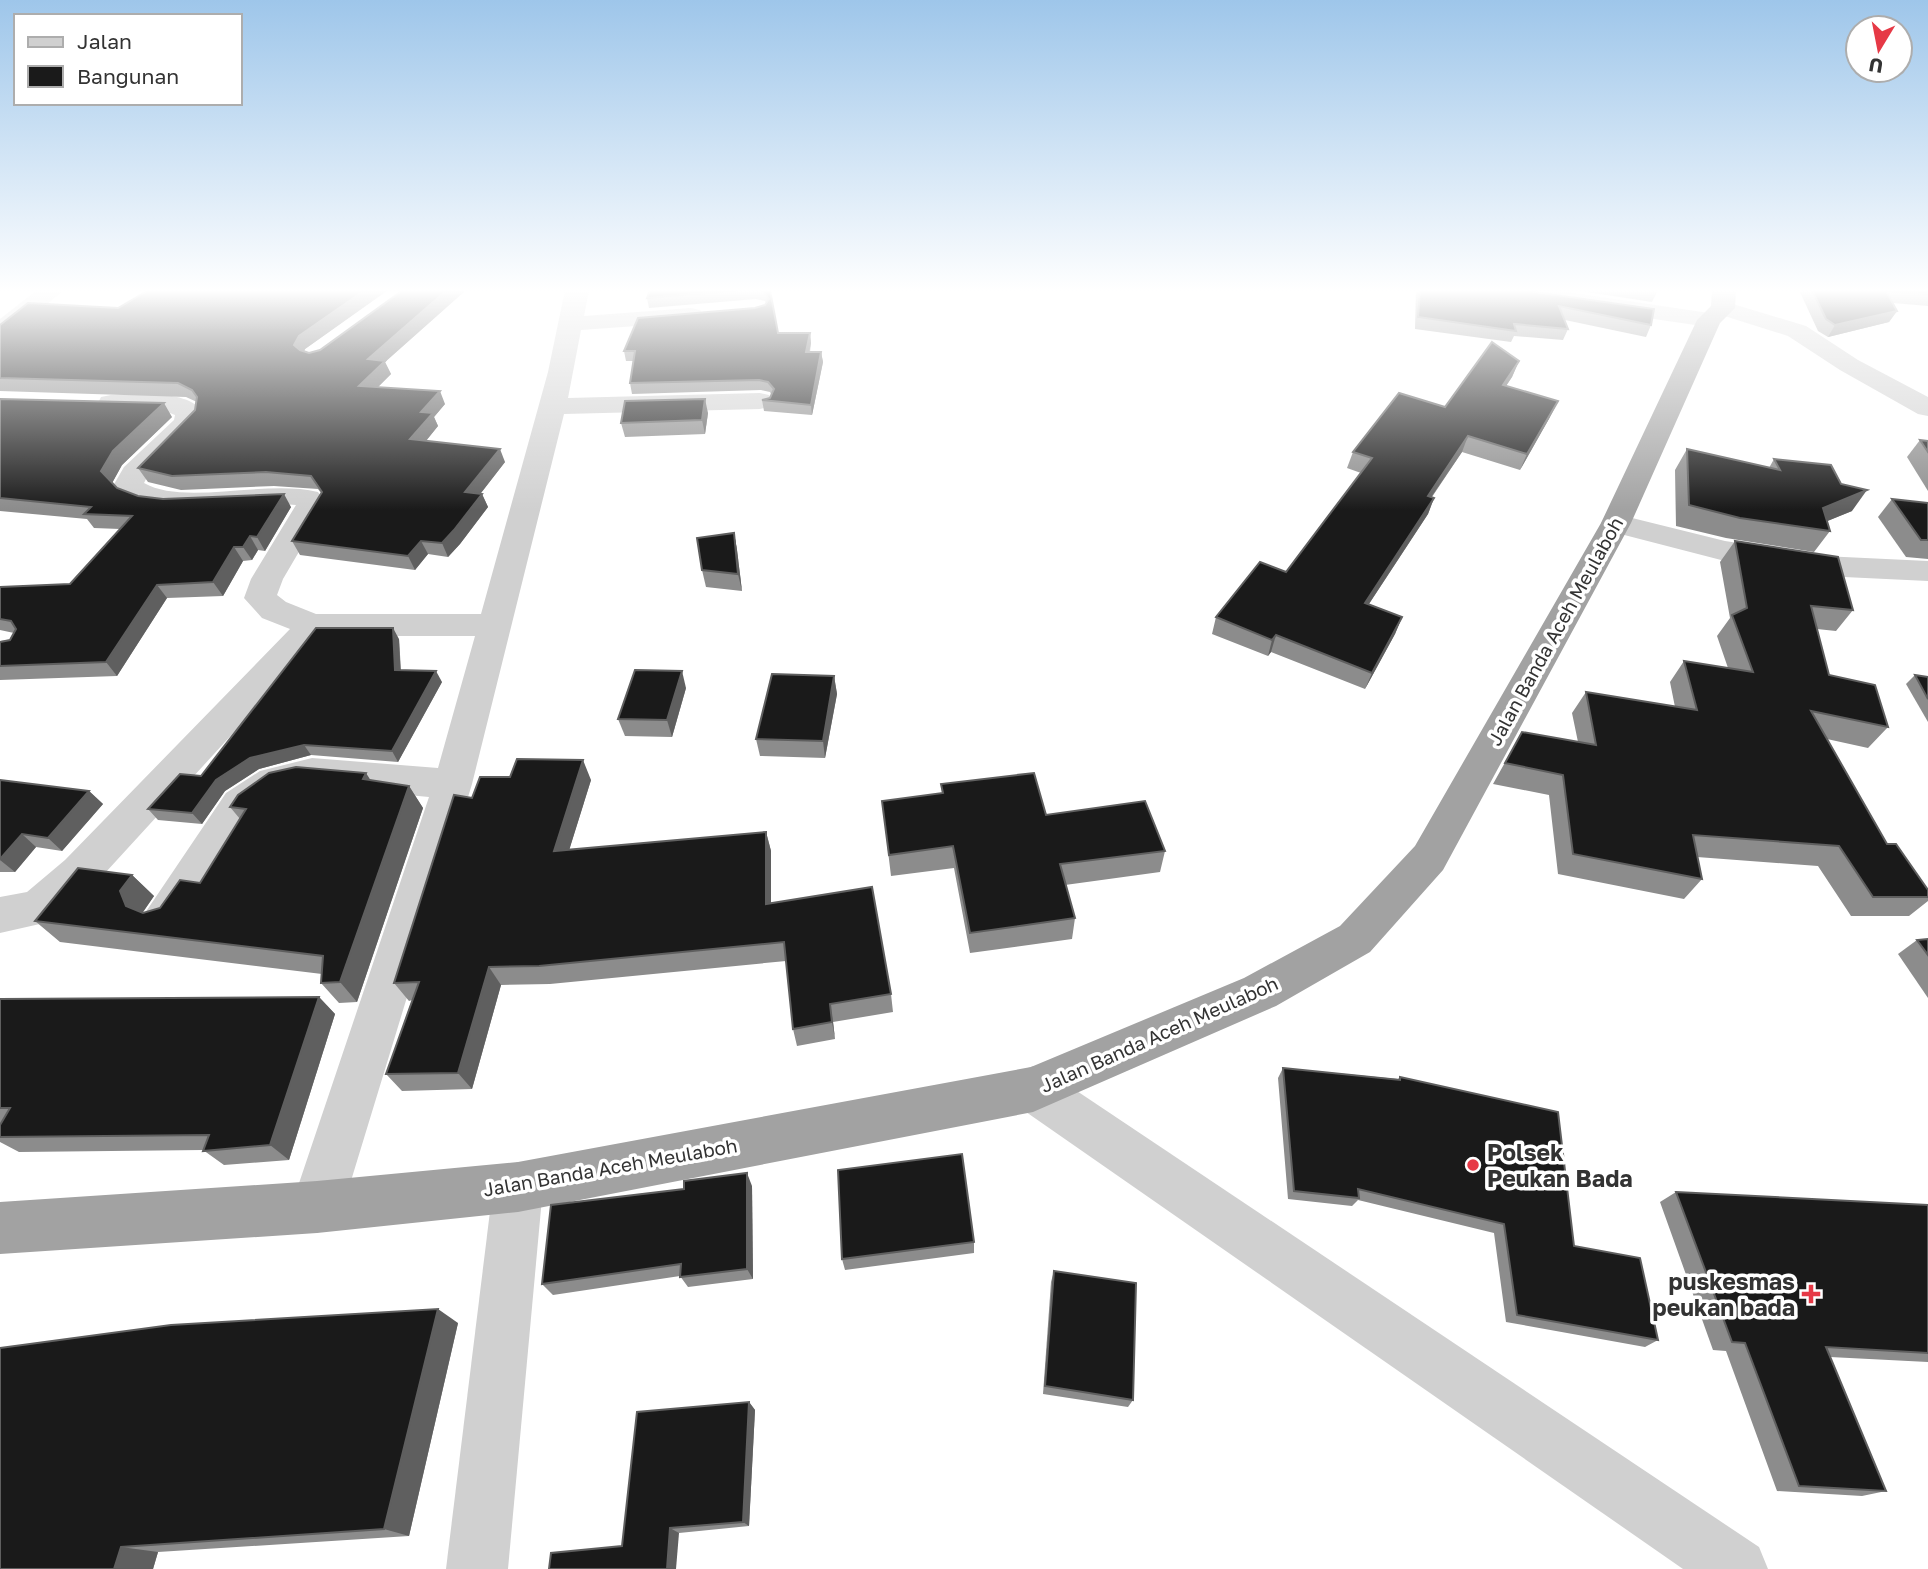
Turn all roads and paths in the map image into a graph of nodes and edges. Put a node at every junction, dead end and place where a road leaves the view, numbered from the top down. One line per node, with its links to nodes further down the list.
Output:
1 (561, 363): 6 (street)
2 (1691, 363): 8 (highway, Jalan Banda Aceh Meulaboh)
3 (1846, 363): 7 (street)
4 (760, 401): 6 (street)
5 (83, 402): 10 (street)
6 (552, 406): 11 (street)
7 (1928, 408)
8 (1616, 523): 9 (street); 15 (highway, Jalan Banda Aceh Meulaboh)
9 (1928, 571)
10 (313, 625): 11 (street); 14 (street)
11 (493, 625): 12 (street)
12 (453, 784): 13 (street); 17 (street)
13 (166, 913)
14 (0, 915)
15 (1033, 1089): 16 (highway, Jalan Banda Aceh Meulaboh); 20 (street)
16 (518, 1187): 17 (highway, Jalan Banda Aceh Meulaboh); 19 (street)
17 (317, 1207): 18 (highway, Jalan Banda Aceh Meulaboh)
18 (0, 1228)
19 (477, 1569)
20 (1737, 1569)

